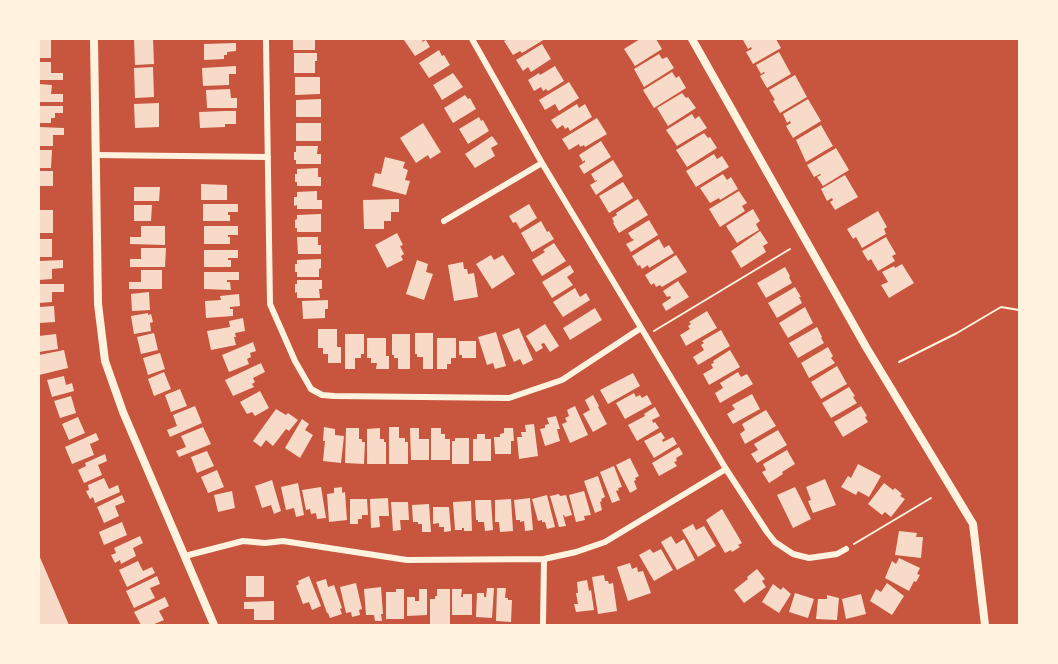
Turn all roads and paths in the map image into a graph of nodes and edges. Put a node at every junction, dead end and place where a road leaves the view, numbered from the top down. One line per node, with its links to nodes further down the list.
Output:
1 (94, 39): 5 (street)
2 (266, 39): 6 (street)
3 (472, 39): 7 (street)
4 (692, 39): 21 (street)
5 (95, 155): 6 (street); 17 (street)
6 (268, 157): 11 (street)
7 (542, 163): 8 (street); 11 (street)
8 (444, 221)
9 (790, 249): 12 (path)
10 (1019, 310): 13 (path)
11 (640, 328): 12 (street)
12 (646, 336): 14 (street)
13 (899, 362)
14 (726, 469): 16 (street); 18 (street)
15 (932, 498): 16 (path)
16 (846, 549)
17 (185, 556): 18 (street); 19 (street)
18 (544, 559): 20 (street)
19 (214, 625)
20 (543, 625)
21 (985, 625)

